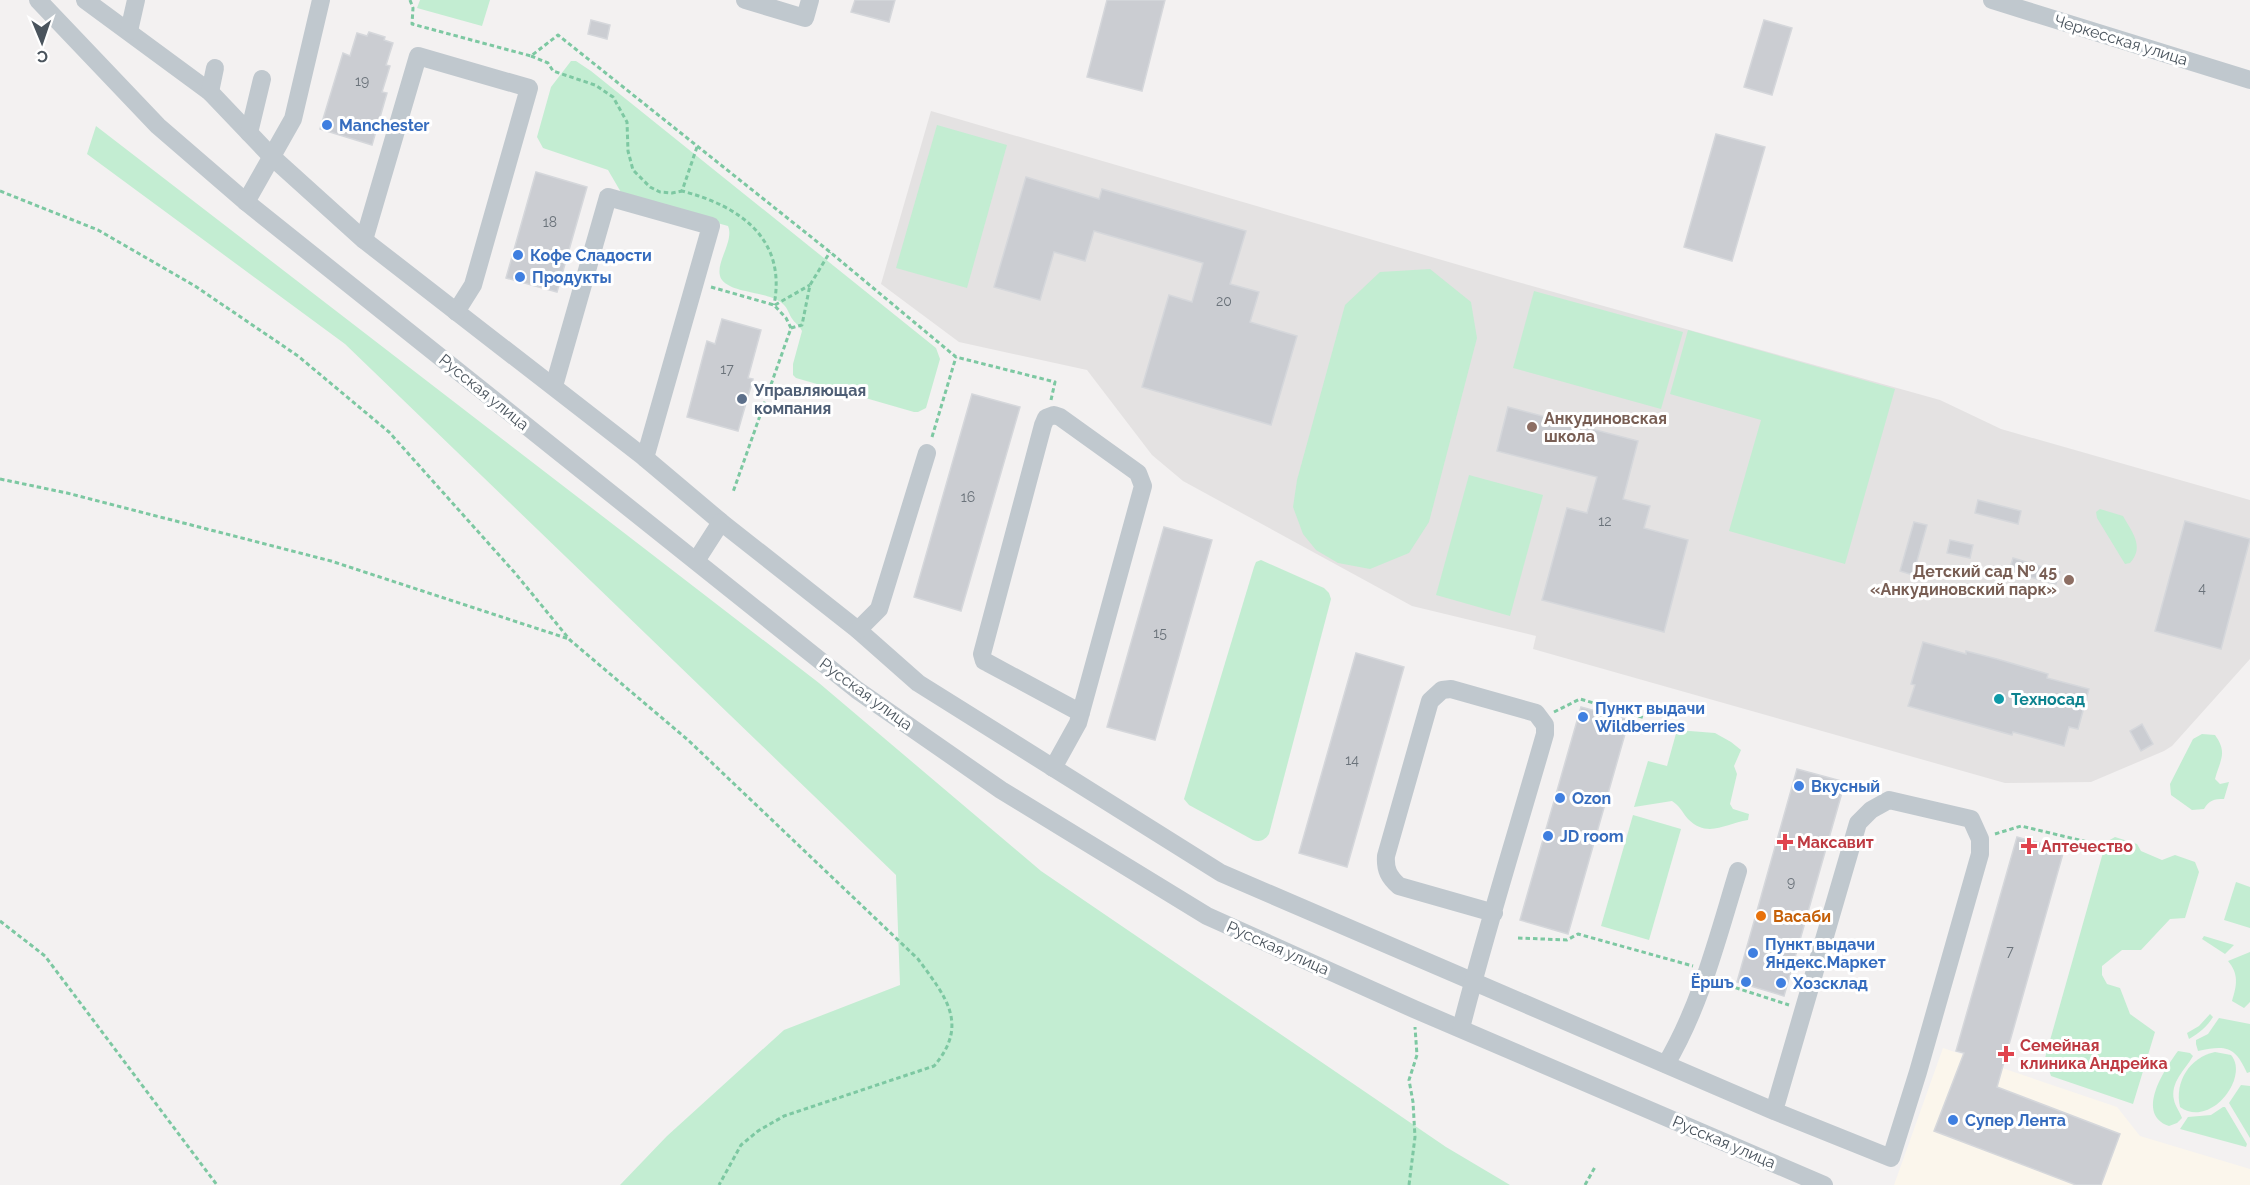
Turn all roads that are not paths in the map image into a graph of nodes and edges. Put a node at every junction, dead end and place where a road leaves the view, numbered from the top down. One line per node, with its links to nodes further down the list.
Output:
1 (38, 0): 15 (street, Русская улица)
2 (85, 0): 8 (street)
3 (136, 0): 8 (street)
4 (321, 0): 14 (street)
5 (745, 0): 6 (street)
6 (810, 0)
7 (1992, 0): 11 (street, Черкесская улица)
8 (129, 31): 12 (street)
9 (215, 68): 12 (street)
10 (262, 79): 13 (street)
11 (2250, 80)
12 (210, 92): 13 (street)
13 (249, 133): 14 (street)
14 (271, 156): 15 (street); 16 (street)
15 (246, 202): 22 (street, Русская улица)
16 (364, 240): 17 (street); 17 (street)
17 (456, 312): 18 (street)
18 (554, 386): 20 (street); 20 (street)
19 (927, 453): 23 (street)
20 (645, 458): 21 (street)
21 (721, 522): 22 (street); 23 (street)
22 (696, 561): 29 (street, Русская улица)
23 (858, 630): 25 (street)
24 (1081, 713): 24 (street); 25 (street)
25 (1053, 768): 28 (street)
26 (1738, 871): 30 (street)
27 (1494, 913): 27 (street); 28 (street)
28 (1473, 982): 29 (street); 30 (street)
29 (1461, 1028): 32 (street, Русская улица)
30 (1666, 1064): 31 (street)
31 (1774, 1111): 31 (street)
32 (1824, 1185)

